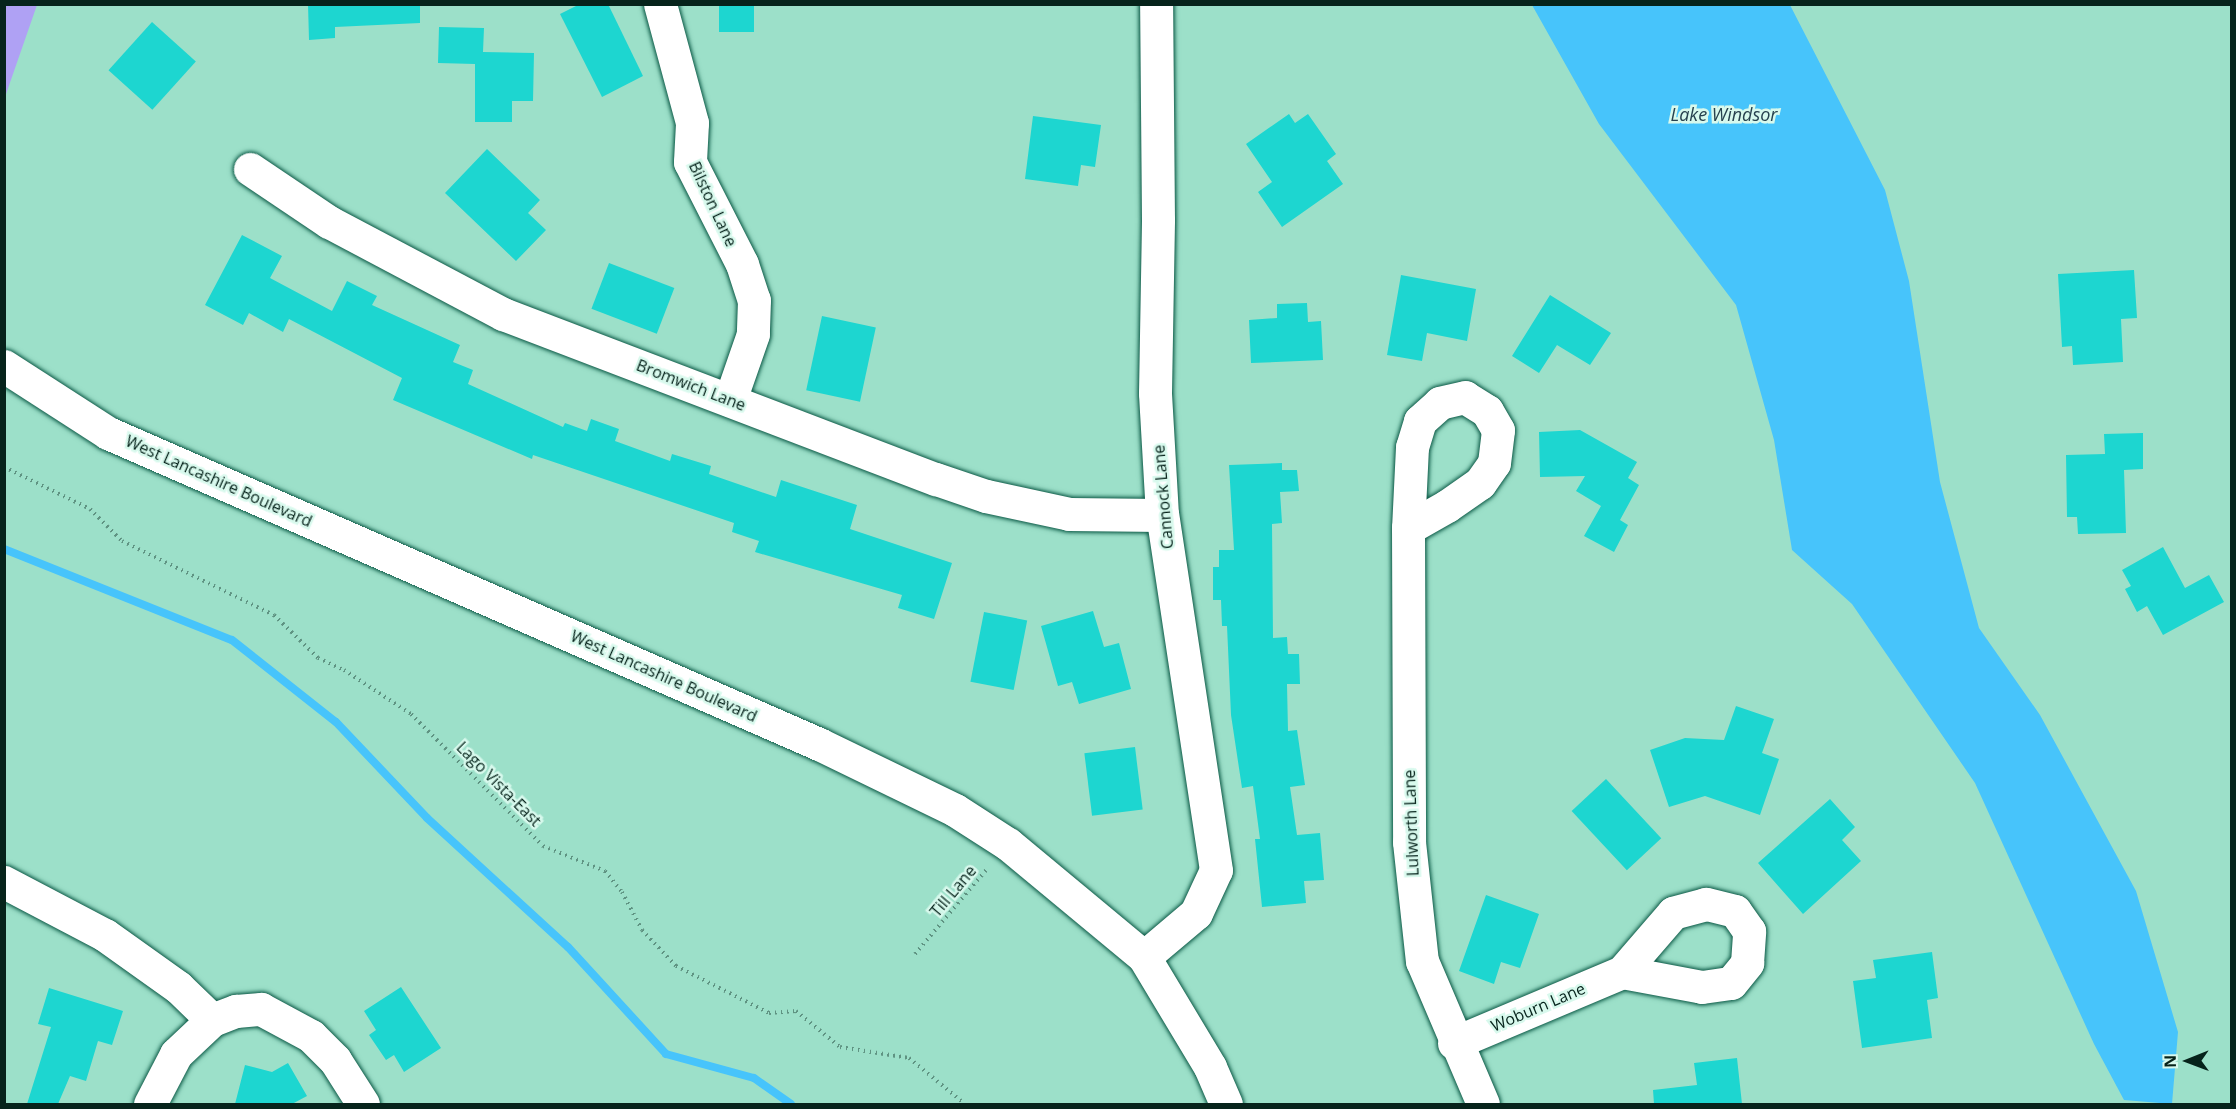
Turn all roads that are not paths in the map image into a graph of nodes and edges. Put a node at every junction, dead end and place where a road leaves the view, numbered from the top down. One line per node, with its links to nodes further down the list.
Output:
1 (660, 4): 5 (street, Bilston Lane)
2 (1156, 4): 6 (street, Cannock Lane)
3 (250, 169): 5 (street, Bromwich Lane)
4 (4, 366): 9 (street, West Lancashire Boulevard)
5 (730, 400): 6 (street, Bromwich Lane)
6 (1162, 515): 9 (street, Cannock Lane)
7 (1408, 528): 12 (street, Lulworth Lane)
8 (4, 882): 11 (street)
9 (1144, 957): 15 (street, West Lancashire Boulevard)
10 (1622, 972): 12 (street, Woburn Lane)
11 (212, 1020): 13 (street); 14 (street)
12 (1454, 1043): 16 (street, Lulworth Lane)
13 (150, 1104)
14 (363, 1104)
15 (1226, 1104)
16 (1483, 1104)

